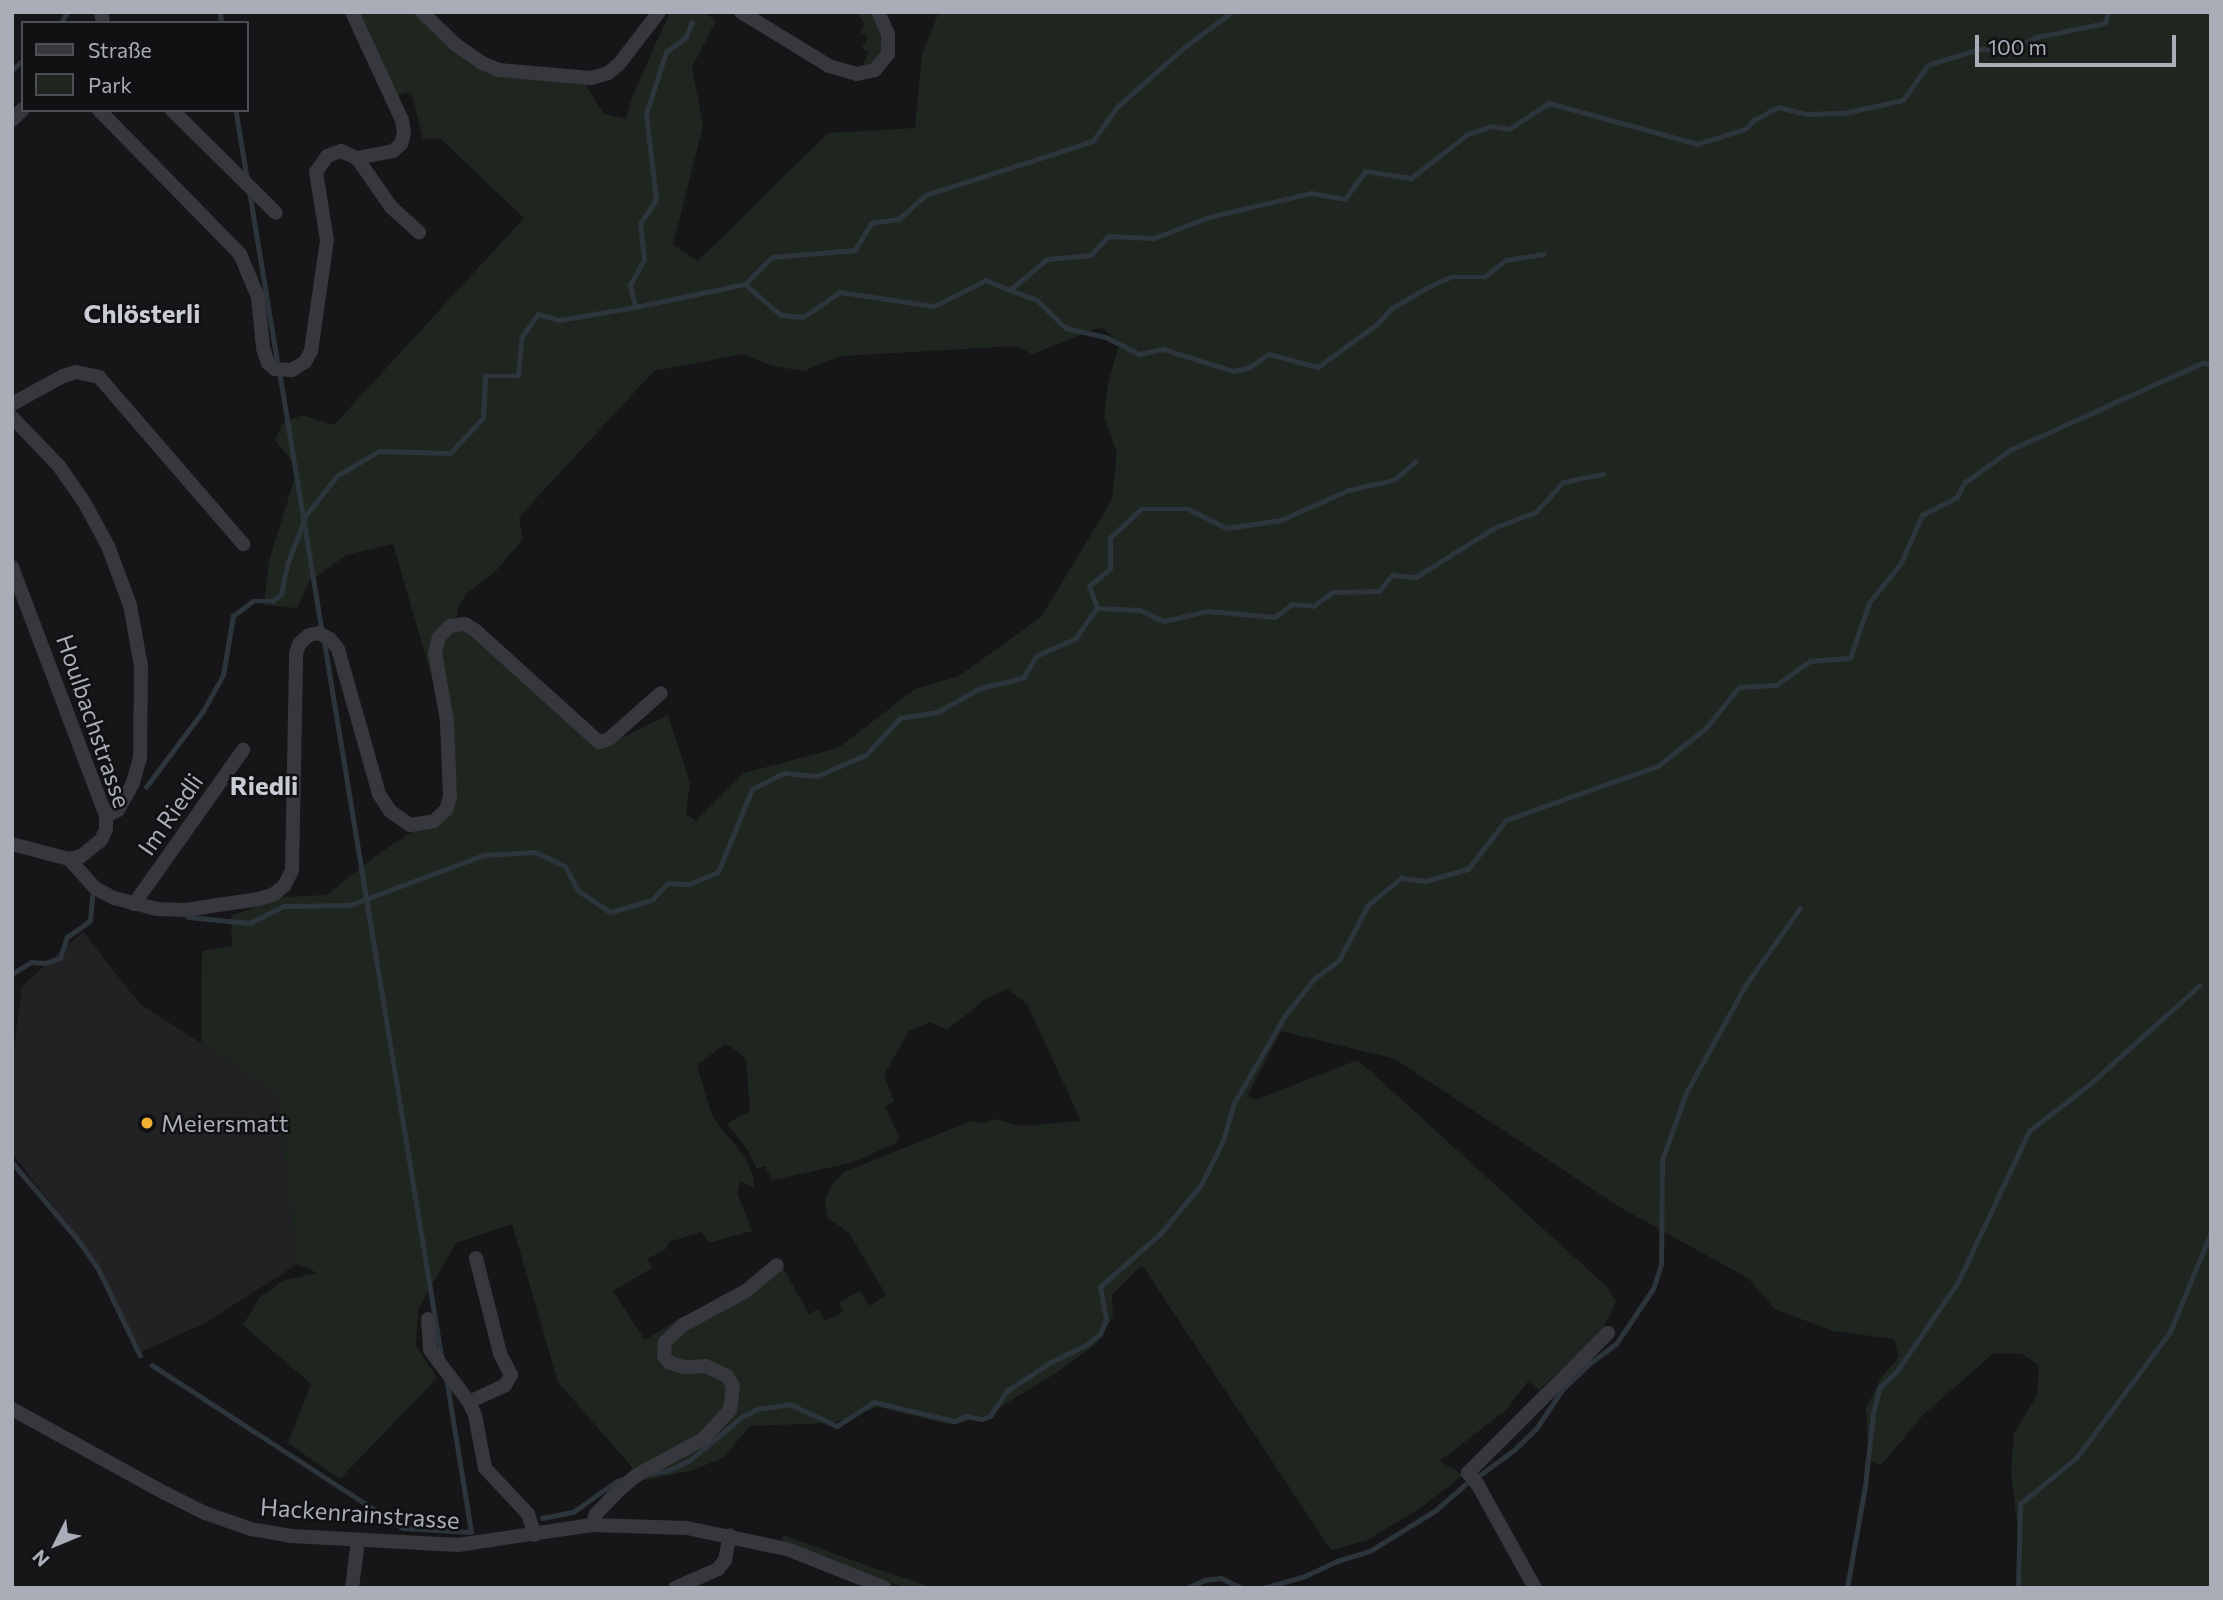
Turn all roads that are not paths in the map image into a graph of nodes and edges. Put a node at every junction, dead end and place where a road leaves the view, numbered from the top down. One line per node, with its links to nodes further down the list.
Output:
1 (352, 12): 8 (street)
2 (422, 12): 3 (street)
3 (659, 12)
4 (741, 12): 5 (street)
5 (878, 12)
6 (101, 112): 8 (street)
7 (174, 112): 9 (street)
8 (357, 158): 10 (street)
9 (276, 213)
10 (419, 232)
11 (12, 404): 13 (street)
12 (12, 417): 17 (street)
13 (243, 544)
14 (12, 567): 17 (street, Houlbachstrasse)
15 (661, 693): 20 (street)
16 (243, 750): 20 (street, Im Riedli)
17 (106, 816): 19 (street, Houlbachstrasse)
18 (12, 844): 19 (street)
19 (69, 859): 20 (street)
20 (134, 904)
21 (475, 1258): 25 (street)
22 (777, 1265): 27 (street)
23 (428, 1319): 25 (street)
24 (1608, 1333): 34 (street)
25 (469, 1402): 28 (street)
26 (12, 1409): 30 (street, Hackenrainstrasse)
27 (592, 1525): 28 (street, Hackenrainstrasse); 29 (street, Hackenrainstrasse)
28 (535, 1535): 30 (street, Hackenrainstrasse)
29 (730, 1535): 32 (street); 33 (street, Hackenrainstrasse)
30 (358, 1540): 31 (street)
31 (352, 1588)
32 (675, 1588)
33 (885, 1588)
34 (1535, 1588)

